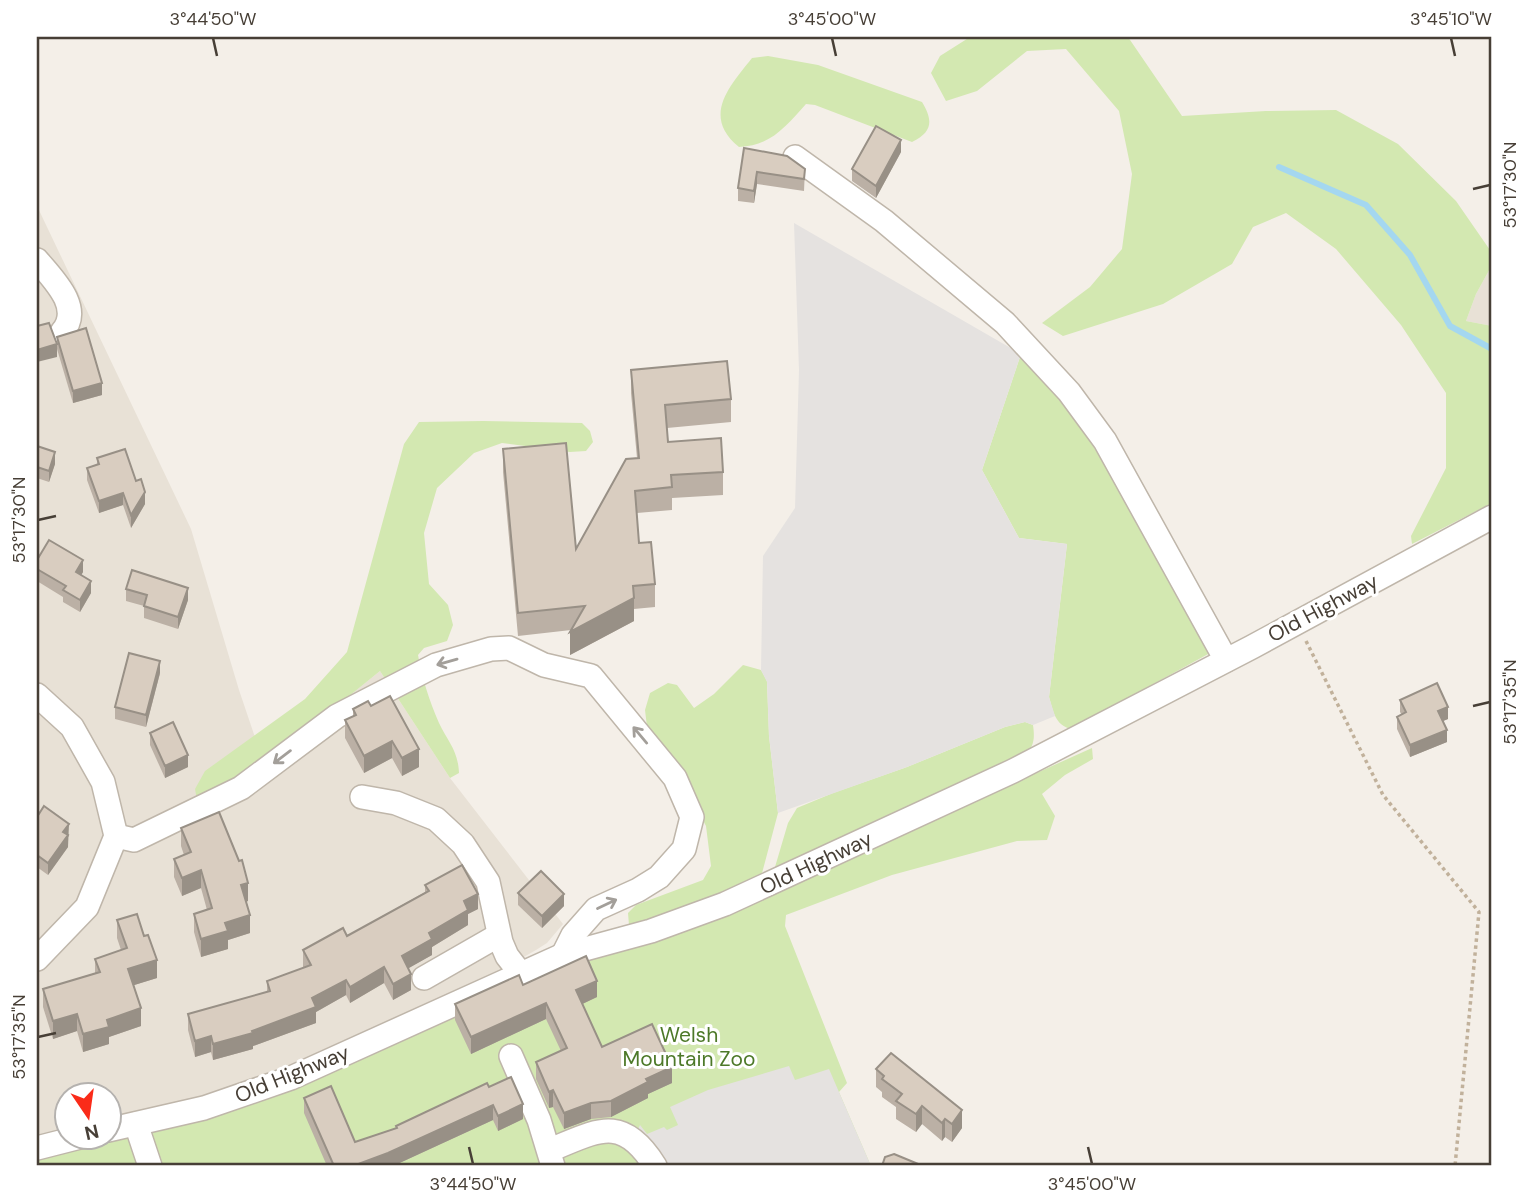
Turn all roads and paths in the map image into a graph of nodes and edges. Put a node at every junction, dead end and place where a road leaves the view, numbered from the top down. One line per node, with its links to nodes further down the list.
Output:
1 (795, 157): 6 (street)
2 (37, 260): 3 (street)
3 (62, 332)
4 (1492, 517): 5 (street, Old Highway)
5 (1297, 622): 6 (street, Old Highway); 21 (path)
6 (1226, 660): 11 (street, Old Highway)
7 (37, 695): 9 (street)
8 (362, 797): 10 (street)
9 (116, 836): 11 (street, one-way to 9); 12 (street)
10 (499, 935): 13 (street); 14 (street)
11 (563, 954): 13 (street, Old Highway)
12 (37, 959)
13 (520, 974): 16 (street, Old Highway)
14 (424, 978)
15 (511, 1056): 18 (street)
16 (136, 1124): 17 (street, Old Highway); 19 (street)
17 (122, 1127)
18 (551, 1158): 20 (street)
19 (150, 1166)
20 (654, 1166)
21 (1455, 1166)

